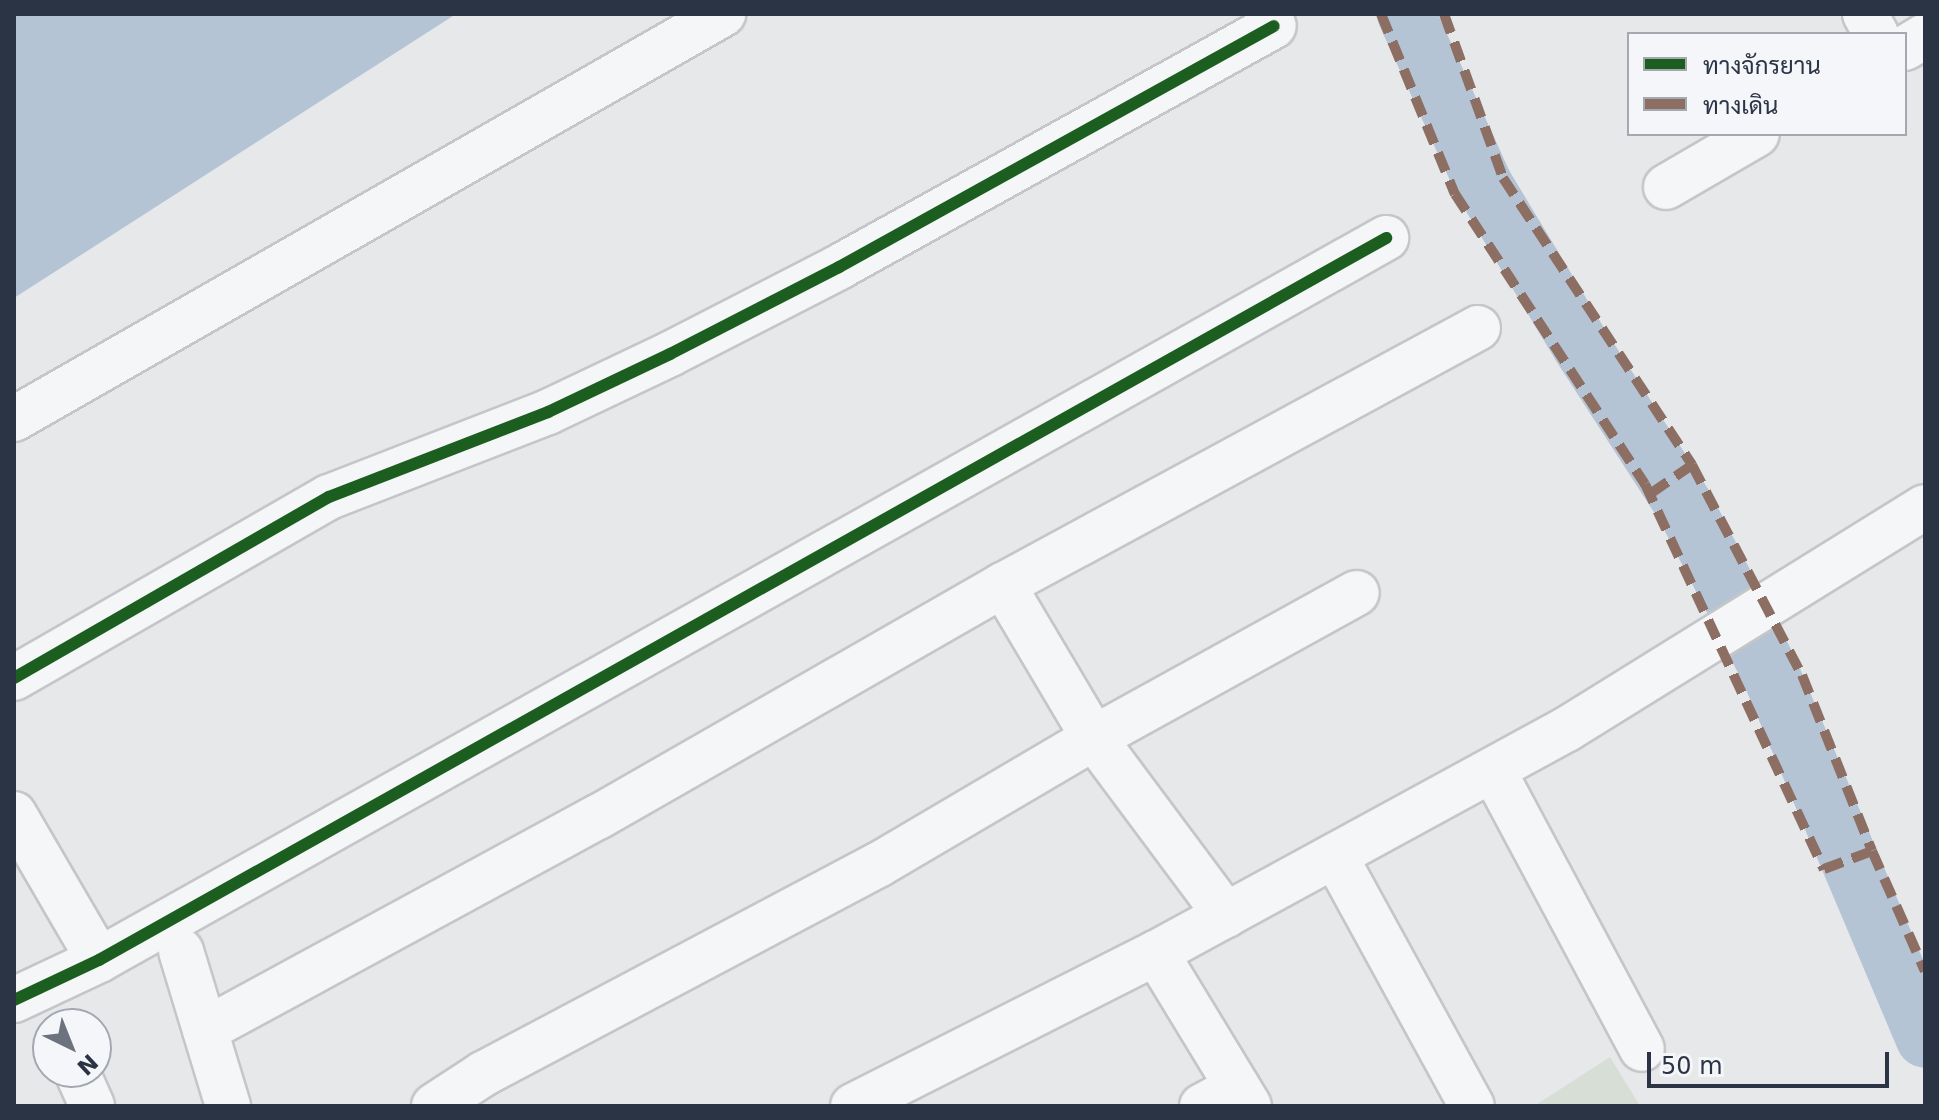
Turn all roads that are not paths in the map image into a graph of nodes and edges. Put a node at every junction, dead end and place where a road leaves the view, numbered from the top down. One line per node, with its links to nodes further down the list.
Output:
1 (723, 14): 11 (street)
2 (1865, 14): 4 (street)
3 (1274, 26): 15 (street)
4 (1875, 32)
5 (1925, 36): 6 (street)
6 (1907, 47)
7 (1754, 136): 8 (street)
8 (1666, 187)
9 (1386, 238): 23 (street)
10 (1478, 328): 13 (street)
11 (14, 419)
12 (1918, 511): 17 (street)
13 (1003, 585): 16 (street); 25 (street)
14 (1357, 593): 16 (street)
15 (14, 678)
16 (1094, 738): 20 (street); 29 (street)
17 (1493, 770): 19 (street); 26 (street)
18 (14, 814): 23 (street)
19 (1335, 856): 20 (street); 31 (street)
20 (1226, 915): 22 (street)
21 (181, 951): 25 (street)
22 (1156, 953): 27 (street); 30 (street)
23 (99, 960): 24 (street)
24 (14, 1000)
25 (205, 1030): 28 (street)
26 (1642, 1049)
27 (1229, 1100)
28 (228, 1106)
29 (434, 1106)
30 (853, 1106)
31 (1472, 1106)

